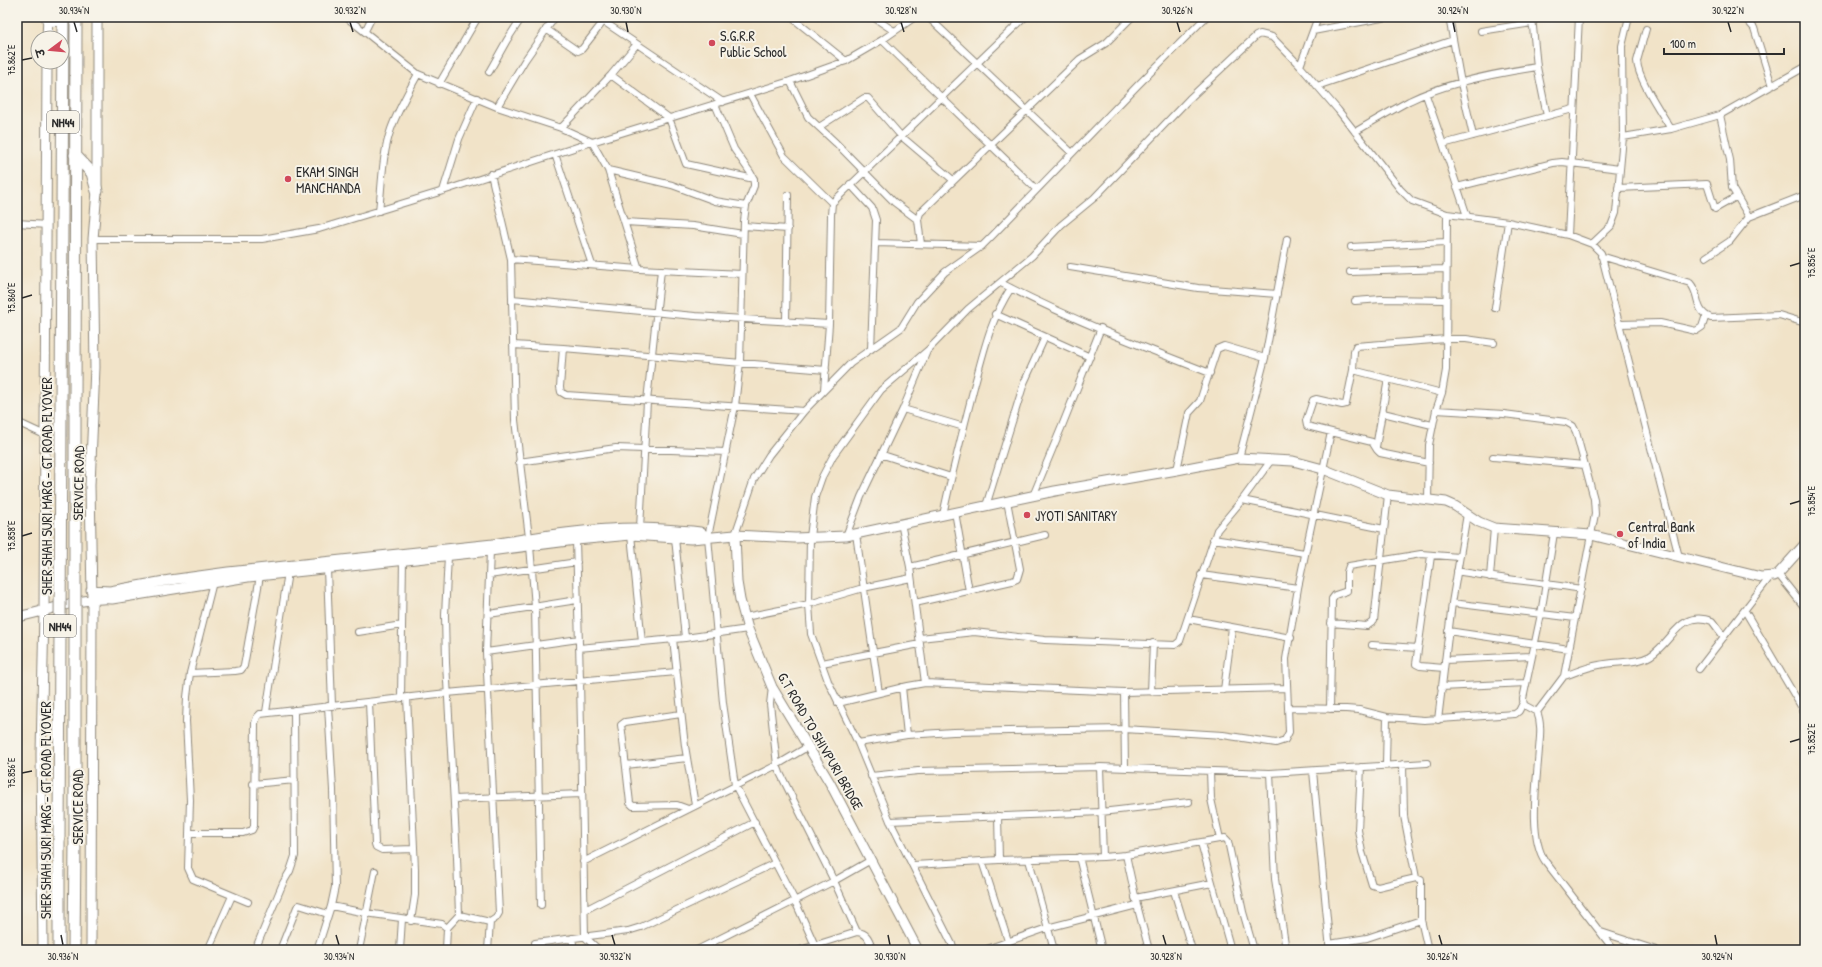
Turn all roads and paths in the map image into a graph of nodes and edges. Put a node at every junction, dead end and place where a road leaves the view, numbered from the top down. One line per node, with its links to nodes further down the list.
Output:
1 (76, 17): 74 (highway, NH44)
2 (97, 17): 86 (street, SERVICE ROAD)
3 (346, 17): 29 (street)
4 (372, 17): 29 (street)
5 (478, 17): 47 (street)
6 (522, 17): 42 (street)
7 (555, 17): 26 (street)
8 (597, 17): 25 (street)
9 (791, 17): 36 (street)
10 (873, 17): 30 (street)
11 (915, 17): 30 (street)
12 (928, 17): 37 (street)
13 (1025, 17): 37 (street)
14 (1132, 17): 58 (street)
15 (1206, 17): 72 (street)
16 (1318, 17): 31 (street)
17 (1387, 17): 31 (street)
18 (1449, 17): 34 (street)
19 (1579, 17): 57 (street)
20 (1629, 17): 68 (street)
21 (1744, 17): 49 (street)
22 (48, 19): 23 (highway); 28 (street)
23 (63, 19): 390 (highway, SHER SHAH SURI MARG - GT ROAD FLYOVER / NH44, bridge)
24 (1532, 20): 32 (street); 39 (street)
25 (603, 22): 26 (street); 35 (street)
26 (546, 29): 56 (street)
27 (1646, 29): 64 (street)
28 (48, 30)
29 (365, 31): 43 (street)
30 (894, 31): 33 (street)
31 (1313, 31): 38 (street)
32 (1481, 31)
33 (882, 40): 36 (street); 52 (street)
34 (1453, 40): 46 (street); 48 (street)
35 (636, 45): 44 (street); 54 (street)
36 (846, 61): 45 (street)
37 (977, 62): 52 (street); 58 (street)
38 (1300, 66): 48 (street); 124 (street)
39 (1537, 66): 46 (street); 60 (street)
40 (1805, 67): 49 (street)
41 (47, 70): 101 (street)
42 (490, 72)
43 (418, 74): 47 (street); 93 (street)
44 (611, 75): 61 (street); 63 (street)
45 (790, 81): 50 (street); 62 (street)
46 (1460, 83): 51 (street); 67 (street)
47 (439, 84): 53 (street)
48 (1317, 86): 65 (street)
49 (1772, 86): 59 (street)
50 (750, 94): 54 (street); 91 (street)
51 (1426, 95): 65 (street); 70 (street)
52 (942, 97): 66 (street); 71 (street)
53 (476, 98): 56 (street); 87 (street)
54 (723, 102): 55 (street)
55 (715, 104): 61 (street); 80 (street)
56 (497, 107): 63 (street)
57 (1573, 109): 60 (street); 75 (street)
58 (1028, 112): 71 (street); 72 (street)
59 (1720, 114): 64 (street); 90 (street)
60 (1547, 116): 67 (street)
61 (669, 118): 69 (street); 80 (street)
62 (819, 127): 66 (street); 78 (street)
63 (561, 128): 69 (street)
64 (1670, 129): 68 (street)
65 (1355, 132): 94 (street)
66 (901, 136): 78 (street); 81 (street)
67 (1473, 136): 70 (street)
68 (1624, 137): 76 (street)
69 (592, 142): 73 (street); 77 (street)
70 (1444, 144): 83 (street)
71 (990, 146): 81 (street); 85 (street)
72 (1072, 153): 85 (street)
73 (555, 154): 79 (street); 117 (street)
74 (76, 156): 86 (highway); 391 (highway, SHER SHAH SURI MARG - GT ROAD FLYOVER / NH44, bridge)
75 (1572, 163): 76 (street); 83 (street); 105 (street)
76 (1620, 169): 84 (street)
77 (608, 170): 92 (street); 98 (street)
78 (865, 171): 82 (street); 97 (street)
79 (491, 174): 87 (street); 116 (street)
80 (754, 179): 92 (street)
81 (953, 180): 97 (street)
82 (850, 184): 91 (street); 108 (street)
83 (1457, 187): 95 (street)
84 (1618, 188): 90 (street); 111 (street)
85 (1036, 189): 112 (street)
86 (97, 190): 106 (street, SERVICE ROAD)
87 (443, 191): 93 (street)
88 (788, 195): 103 (street)
89 (1805, 195): 96 (street)
90 (1736, 197): 96 (street)
91 (832, 203): 137 (street)
92 (746, 206): 102 (street)
93 (379, 211): 106 (street)
94 (1447, 214): 95 (street); 109 (street)
95 (1466, 216): 99 (street)
96 (1749, 217): 115 (street)
97 (918, 220): 110 (street)
98 (626, 222): 104 (street); 119 (street)
99 (1508, 222): 105 (street); 130 (street)
100 (17, 223): 101 (street)
101 (47, 225): 167 (street)
102 (744, 226): 103 (street); 104 (street)
103 (788, 229): 135 (street)
104 (743, 234): 123 (street)
105 (1568, 235): 111 (street)
106 (93, 239): 237 (street, SERVICE ROAD)
107 (1287, 240): 126 (street)
108 (876, 242): 110 (street); 145 (street)
109 (1446, 242): 113 (street); 120 (street)
110 (921, 244): 112 (street)
111 (1592, 244): 114 (street)
112 (982, 246): 145 (street)
113 (1351, 247)
114 (1601, 256): 133 (street); 138 (street)
115 (1706, 256)
116 (511, 259): 117 (street); 127 (street)
117 (592, 265): 119 (street)
118 (1070, 267): 126 (street)
119 (639, 269): 121 (street)
120 (1446, 269): 122 (street); 128 (street)
121 (661, 270): 123 (street); 131 (street)
122 (1350, 272)
123 (742, 274): 134 (street)
124 (1001, 283): 125 (street); 146 (street)
125 (1011, 288): 132 (street); 139 (street)
126 (1277, 294): 149 (street)
127 (512, 299): 131 (street); 143 (street)
128 (1446, 300): 129 (street); 141 (street)
129 (1355, 301)
130 (1495, 308)
131 (656, 313): 134 (street); 147 (street)
132 (995, 314): 140 (street); 165 (street)
133 (1706, 315): 136 (street); 138 (street)
134 (740, 319): 135 (street); 150 (street)
135 (786, 322): 137 (street)
136 (1805, 323)
137 (829, 324): 151 (street)
138 (1620, 324): 216 (street)
139 (1101, 328): 148 (street); 153 (street)
140 (1045, 338): 148 (street); 186 (street)
141 (1446, 339): 142 (street); 152 (street); 156 (street)
142 (1494, 343)
143 (513, 345): 144 (street); 175 (street)
144 (563, 348): 147 (street); 157 (street)
145 (871, 349): 155 (street)
146 (928, 350): 159 (street); 203 (street)
147 (651, 355): 150 (street); 157 (street)
148 (1090, 357): 182 (street)
149 (1265, 358): 153 (street); 173 (street)
150 (740, 362): 151 (street); 158 (street)
151 (826, 370): 155 (street)
152 (1353, 370): 154 (street); 166 (street)
153 (1210, 373): 179 (street)
154 (1388, 379): 156 (street); 162 (street)
155 (824, 390): 161 (street)
156 (1442, 393): 160 (street)
157 (647, 400): 158 (street); 169 (street)
158 (735, 406): 161 (street); 170 (street)
159 (903, 409): 165 (street); 171 (street)
160 (1436, 410): 164 (street); 177 (street)
161 (804, 411): 198 (street)
162 (1382, 413): 164 (street); 168 (street)
163 (17, 422): 167 (street)
164 (1432, 425): 176 (street)
165 (964, 427): 180 (street)
166 (1331, 432): 168 (street); 178 (street)
167 (45, 435): 244 (street)
168 (1376, 447): 176 (street)
169 (644, 448): 170 (street); 175 (street); 192 (street)
170 (726, 452): 202 (street)
171 (883, 455): 180 (street); 201 (street)
172 (1493, 457): 177 (street)
173 (1239, 458): 174 (street); 179 (street)
174 (1272, 459): 178 (street); 183 (street)
175 (519, 462): 207 (street)
176 (1429, 463): 184 (street)
177 (1585, 465): 200 (street)
178 (1323, 469): 181 (street); 188 (street)
179 (1177, 470): 182 (street)
180 (951, 476): 190 (street)
181 (1388, 494): 184 (street); 194 (street)
182 (1032, 496): 185 (street)
183 (1242, 500): 188 (street); 205 (street)
184 (1428, 500): 189 (street)
185 (1007, 501): 186 (street); 208 (street)
186 (986, 506): 187 (street)
187 (954, 512): 190 (street); 212 (street)
188 (1314, 514): 194 (street); 211 (street)
189 (1467, 514): 193 (street); 215 (street)
190 (944, 515): 191 (street)
191 (902, 523): 196 (street); 220 (street)
192 (640, 528): 202 (street); 207 (street)
193 (1494, 528): 195 (street); 229 (street)
194 (1384, 529): 219 (street)
195 (1554, 533): 200 (street); 232 (street)
196 (856, 534): 201 (street); 233 (street)
197 (631, 535): 204 (street); 206 (street); 265 (street)
198 (735, 535): 202 (street); 203 (street); 249 (street, G.T ROAD TO SHIVPURI BRIDGE)
199 (1045, 535): 208 (street)
200 (1591, 535): 216 (street); 235 (street)
201 (846, 536): 203 (street)
202 (708, 537): 204 (street); 258 (street)
203 (810, 537): 241 (street)
204 (675, 538): 260 (street)
205 (1213, 539): 211 (street); 225 (street)
206 (576, 540): 207 (street); 218 (street)
207 (530, 542): 210 (street); 222 (street); 237 (street)
208 (1016, 542): 212 (street); 236 (street)
209 (1805, 544): 226 (street)
210 (490, 551): 213 (street); 228 (street)
211 (1305, 553): 234 (street)
212 (961, 554): 220 (street); 236 (street)
213 (448, 556): 217 (street); 295 (street)
214 (1431, 556): 215 (street); 219 (street); 271 (street)
215 (1459, 557): 223 (street)
216 (1679, 557): 226 (street)
217 (403, 560): 221 (street); 253 (street)
218 (577, 562): 222 (street); 238 (street)
219 (1380, 562): 252 (street); 252 (street)
220 (910, 567): 230 (street)
221 (327, 569): 224 (street); 301 (street)
222 (532, 569): 228 (street); 242 (street)
223 (1457, 571): 229 (street); 240 (street)
224 (288, 572): 227 (street); 305 (street)
225 (1201, 575): 234 (street); 250 (street)
226 (1774, 575): 243 (street); 245 (street)
227 (260, 576): 231 (street); 281 (street)
228 (489, 576): 246 (street)
229 (1490, 577): 232 (street)
230 (911, 578): 233 (street); 239 (street)
231 (213, 582): 237 (street); 281 (street)
232 (1546, 583): 235 (street); 247 (street)
233 (863, 588): 241 (street); 274 (street)
234 (1298, 588): 261 (street)
235 (1580, 590): 251 (street)
236 (969, 591): 239 (street)
237 (92, 594): 244 (street); 392 (street, SERVICE ROAD)
238 (578, 600): 242 (street); 262 (street)
239 (915, 603): 264 (street)
240 (1452, 603): 247 (street); 256 (street)
241 (809, 604): 249 (street); 277 (street)
242 (535, 606): 246 (street); 268 (street)
243 (1805, 608)
244 (44, 612): 248 (street); 389 (street)
245 (1745, 612): 259 (street); 307 (street)
246 (489, 614): 273 (street)
247 (1541, 614): 251 (street); 267 (street)
248 (17, 617)
249 (745, 617): 255 (street, G.T ROAD TO SHIVPURI BRIDGE)
250 (1188, 618): 254 (street); 266 (street)
251 (1575, 618): 272 (street)
252 (1331, 624): 303 (street)
253 (402, 626): 257 (street); 297 (street)
254 (1232, 628): 261 (street); 292 (street)
255 (748, 629): 258 (street); 287 (street, G.T ROAD TO SHIVPURI BRIDGE)
256 (1448, 631): 267 (street); 276 (street)
257 (358, 632)
258 (716, 634): 260 (street); 330 (street)
259 (1724, 637): 279 (street); 282 (street)
260 (685, 638): 263 (street)
261 (1290, 638): 289 (street)
262 (579, 639): 268 (street); 270 (street)
263 (673, 639): 265 (street); 280 (street)
264 (920, 641): 266 (street); 274 (street); 284 (street)
265 (642, 642): 270 (street)
266 (1153, 643): 294 (street)
267 (1534, 643): 272 (street); 275 (street)
268 (535, 645): 273 (street); 286 (street)
269 (1372, 645): 271 (street)
270 (579, 648): 283 (street)
271 (1418, 648): 278 (street)
272 (1569, 649): 282 (street)
273 (486, 652): 291 (street)
274 (873, 652): 277 (street); 296 (street)
275 (1532, 656): 276 (street); 285 (street)
276 (1445, 660): 278 (street)
277 (822, 663): 299 (street)
278 (1444, 668): 290 (street)
279 (1699, 669)
280 (676, 672): 283 (street); 308 (street)
281 (190, 673): 342 (street)
282 (1564, 676): 306 (street)
283 (580, 679): 286 (street); 331 (street)
284 (925, 683): 288 (street); 293 (street)
285 (1526, 683): 290 (street); 300 (street)
286 (535, 684): 291 (street); 332 (street)
287 (772, 687): 314 (street, G.T ROAD TO SHIVPURI BRIDGE); 319 (street)
288 (902, 687): 296 (street); 312 (street)
289 (1287, 688): 292 (street); 302 (street)
290 (1441, 688): 310 (street)
291 (488, 689): 295 (street); 333 (street)
292 (1224, 690): 294 (street)
293 (1124, 692): 294 (street); 311 (street)
294 (1151, 692)
295 (447, 693): 297 (street); 334 (street)
296 (878, 693): 299 (street)
297 (404, 698): 298 (street); 345 (street)
298 (368, 702): 301 (street); 345 (street)
299 (838, 703): 313 (street)
300 (1523, 703): 306 (street); 310 (street)
301 (330, 706): 304 (street); 367 (street)
302 (1289, 708): 303 (street); 311 (street)
303 (1330, 709): 309 (street)
304 (294, 710): 305 (street); 328 (street)
305 (266, 712): 329 (street)
306 (1537, 712): 380 (street)
307 (1805, 713)
308 (681, 714): 315 (street); 318 (street)
309 (1386, 717): 310 (street); 320 (street)
310 (1438, 720)
311 (1124, 729): 312 (street); 323 (street)
312 (907, 735): 313 (street)
313 (858, 742): 327 (street)
314 (809, 746): 319 (street); 349 (street, G.T ROAD TO SHIVPURI BRIDGE)
315 (687, 758): 318 (street); 336 (street)
316 (1427, 763): 317 (street)
317 (1403, 764): 320 (street); 357 (street)
318 (626, 765): 337 (street)
319 (777, 765): 330 (street); 358 (street)
320 (1386, 765): 322 (street)
321 (1100, 767): 323 (street); 327 (street); 338 (street)
322 (1361, 767): 325 (street); 357 (street)
323 (1125, 768): 324 (street)
324 (1210, 771): 326 (street); 343 (street)
325 (1314, 771): 326 (street); 386 (street)
326 (1270, 774): 416 (street)
327 (871, 776): 340 (street)
328 (295, 780): 329 (street); 394 (street)
329 (254, 784): 342 (street)
330 (735, 785): 336 (street); 341 (street)
331 (582, 794): 332 (street); 353 (street)
332 (538, 796): 333 (street); 365 (street)
333 (494, 797): 334 (street); 376 (street)
334 (454, 799): 371 (street)
335 (1189, 802): 338 (street)
336 (695, 805): 337 (street)
337 (688, 809): 353 (street)
338 (1101, 812): 339 (street); 348 (street)
339 (998, 816): 340 (street); 350 (street)
340 (890, 821): 355 (street)
341 (755, 822): 354 (street); 368 (street)
342 (190, 833): 361 (street)
343 (1220, 839): 344 (street); 415 (street)
344 (1201, 843): 346 (street); 359 (street)
345 (414, 849): 375 (street)
346 (1126, 855): 348 (street); 362 (street)
347 (1079, 857): 348 (street); 351 (street); 372 (street)
348 (1103, 857)
349 (871, 860): 358 (street); 406 (street, G.T ROAD TO SHIVPURI BRIDGE)
350 (999, 860): 351 (street); 352 (street)
351 (1029, 860): 378 (street)
352 (982, 861): 355 (street); 383 (street)
353 (583, 862): 368 (street)
354 (775, 863): 363 (street); 381 (street)
355 (914, 865): 407 (street)
356 (375, 871): 369 (street)
357 (1416, 878): 374 (street)
358 (834, 881): 363 (street); 379 (street)
359 (1212, 883): 360 (street); 414 (street)
360 (1174, 891): 362 (street); 413 (street)
361 (232, 896): 364 (street); 393 (street)
362 (1135, 898): 366 (street)
363 (795, 901): 385 (street); 403 (street)
364 (248, 902)
365 (541, 905)
366 (1137, 905): 372 (street); 412 (street)
367 (331, 906): 369 (street); 370 (street)
368 (585, 910): 381 (street)
369 (366, 913): 373 (street); 397 (street)
370 (328, 914): 388 (street); 395 (street)
371 (459, 915): 376 (street); 377 (street)
372 (1093, 915): 378 (street); 411 (street)
373 (402, 919): 375 (street); 398 (street)
374 (1421, 920): 386 (street); 417 (street)
375 (411, 921): 377 (street)
376 (490, 922): 400 (street)
377 (447, 928): 399 (street)
378 (1048, 928): 383 (street); 410 (street)
379 (857, 932): 385 (street); 405 (street)
380 (1601, 932): 418 (street); 419 (street)
381 (585, 937): 382 (street); 402 (street)
382 (572, 938): 384 (street); 401 (street)
383 (1008, 941): 408 (street); 409 (street)
384 (535, 943)
385 (816, 947): 404 (street)
386 (1329, 947)
387 (1805, 947): 420 (street)
388 (317, 949): 396 (street)
389 (43, 950)
390 (59, 950)
391 (74, 950)
392 (91, 950)
393 (208, 950)
394 (255, 950)
395 (280, 950)
396 (324, 950)
397 (359, 950)
398 (400, 950)
399 (446, 950)
400 (488, 950)
401 (574, 950)
402 (599, 950)
403 (697, 950)
404 (800, 950)
405 (873, 950)
406 (918, 950)
407 (955, 950)
408 (984, 950)
409 (1011, 950)
410 (1054, 950)
411 (1102, 950)
412 (1149, 950)
413 (1192, 950)
414 (1231, 950)
415 (1254, 950)
416 (1286, 950)
417 (1428, 950)
418 (1614, 950)
419 (1656, 950)
420 (1801, 950)

